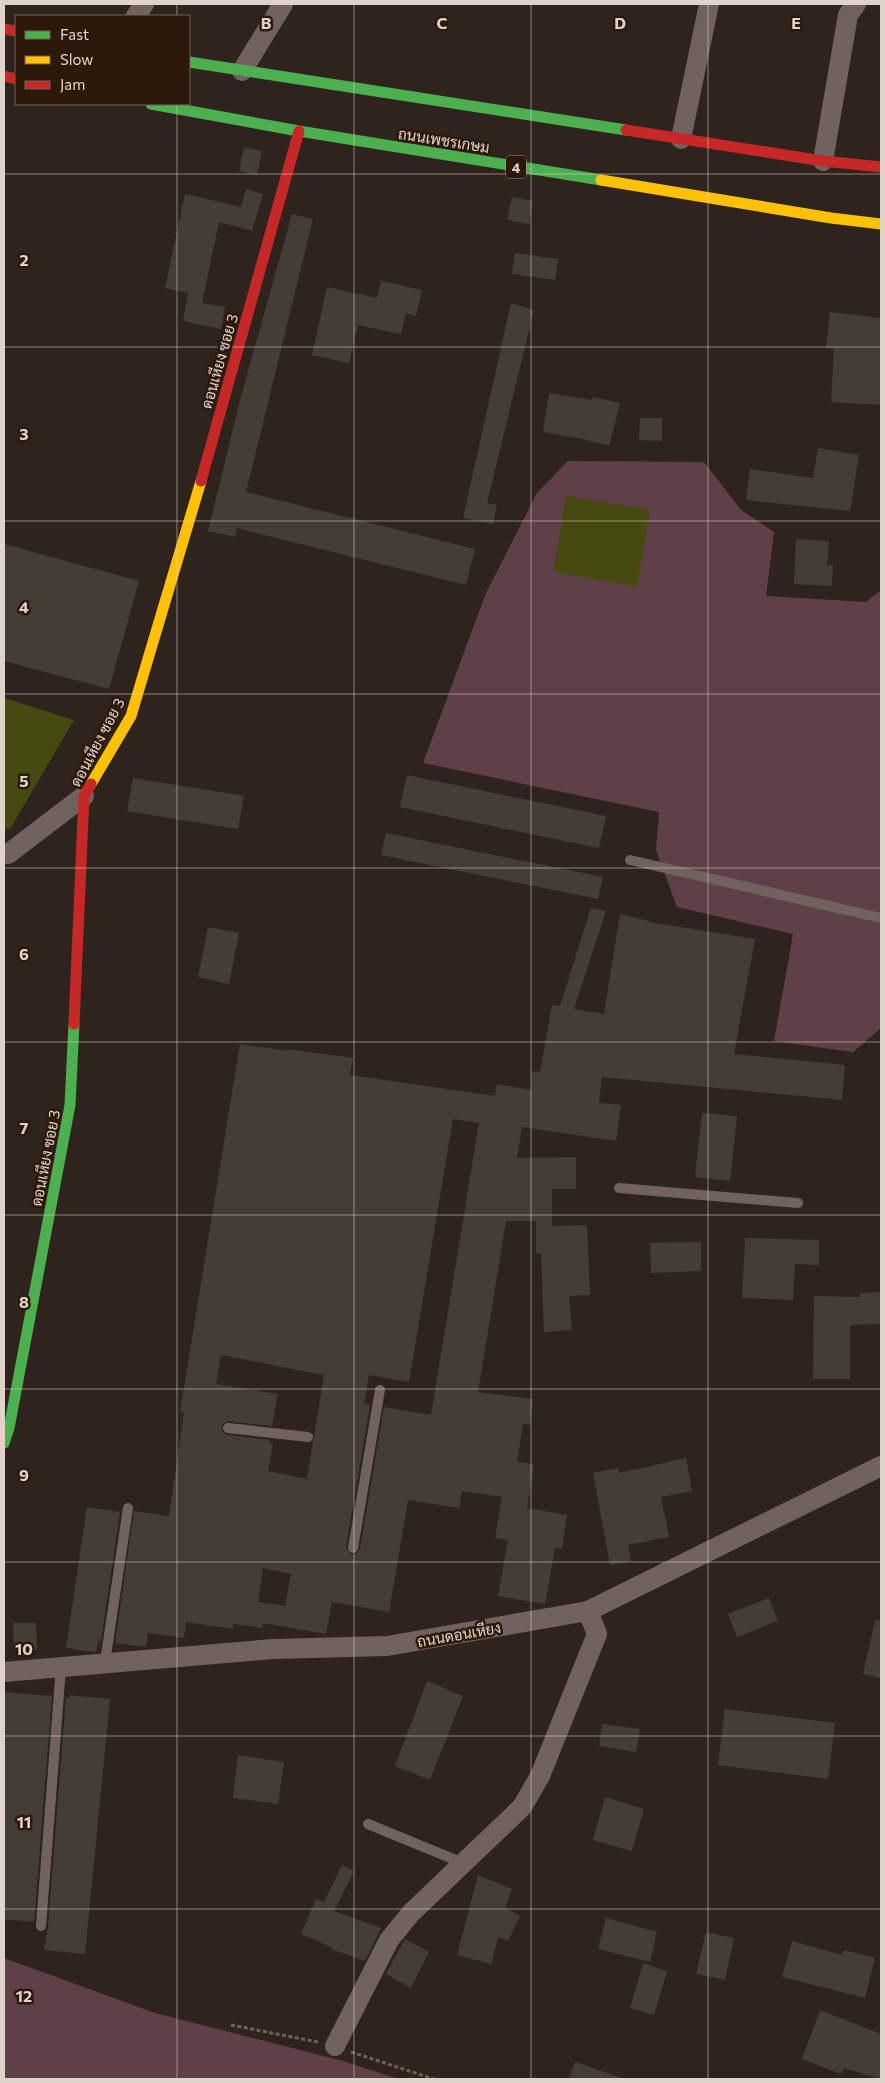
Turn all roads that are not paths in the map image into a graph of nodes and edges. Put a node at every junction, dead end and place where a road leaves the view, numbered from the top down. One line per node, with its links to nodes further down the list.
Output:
1 (144, 4): 5 (street)
2 (282, 4): 7 (street)
3 (709, 4): 10 (street)
4 (856, 4): 11 (street)
5 (137, 15)
6 (190, 62): 7 (main road)
7 (242, 71): 10 (main road)
8 (156, 105): 9 (main road, ถนนเพชรเกษม / 4)
9 (299, 131): 13 (main road, ถนนเพชรเกษม / 4); 14 (main road, ดอนเหียง ซอย 3)
10 (681, 139): 11 (main road)
11 (823, 161): 12 (main road)
12 (881, 167)
13 (881, 224)
14 (84, 796): 15 (street); 23 (main road, ดอนเหียง ซอย 3)
15 (4, 853)
16 (630, 860): 17 (lane)
17 (881, 918)
18 (619, 1188): 19 (lane)
19 (798, 1203)
20 (380, 1390): 26 (lane)
21 (228, 1428): 22 (lane)
22 (308, 1437)
23 (4, 1442)
24 (881, 1466): 27 (street, ถนนดอนเหียง)
25 (128, 1508): 28 (lane)
26 (353, 1548)
27 (588, 1611): 28 (street, ถนนดอนเหียง); 32 (street)
28 (105, 1662): 29 (street, ถนนดอนเหียง)
29 (61, 1667): 30 (street, ถนนดอนเหียง); 33 (lane)
30 (4, 1672)
31 (368, 1824): 32 (lane)
32 (463, 1863): 34 (street)
33 (40, 1926)
34 (335, 2046)

